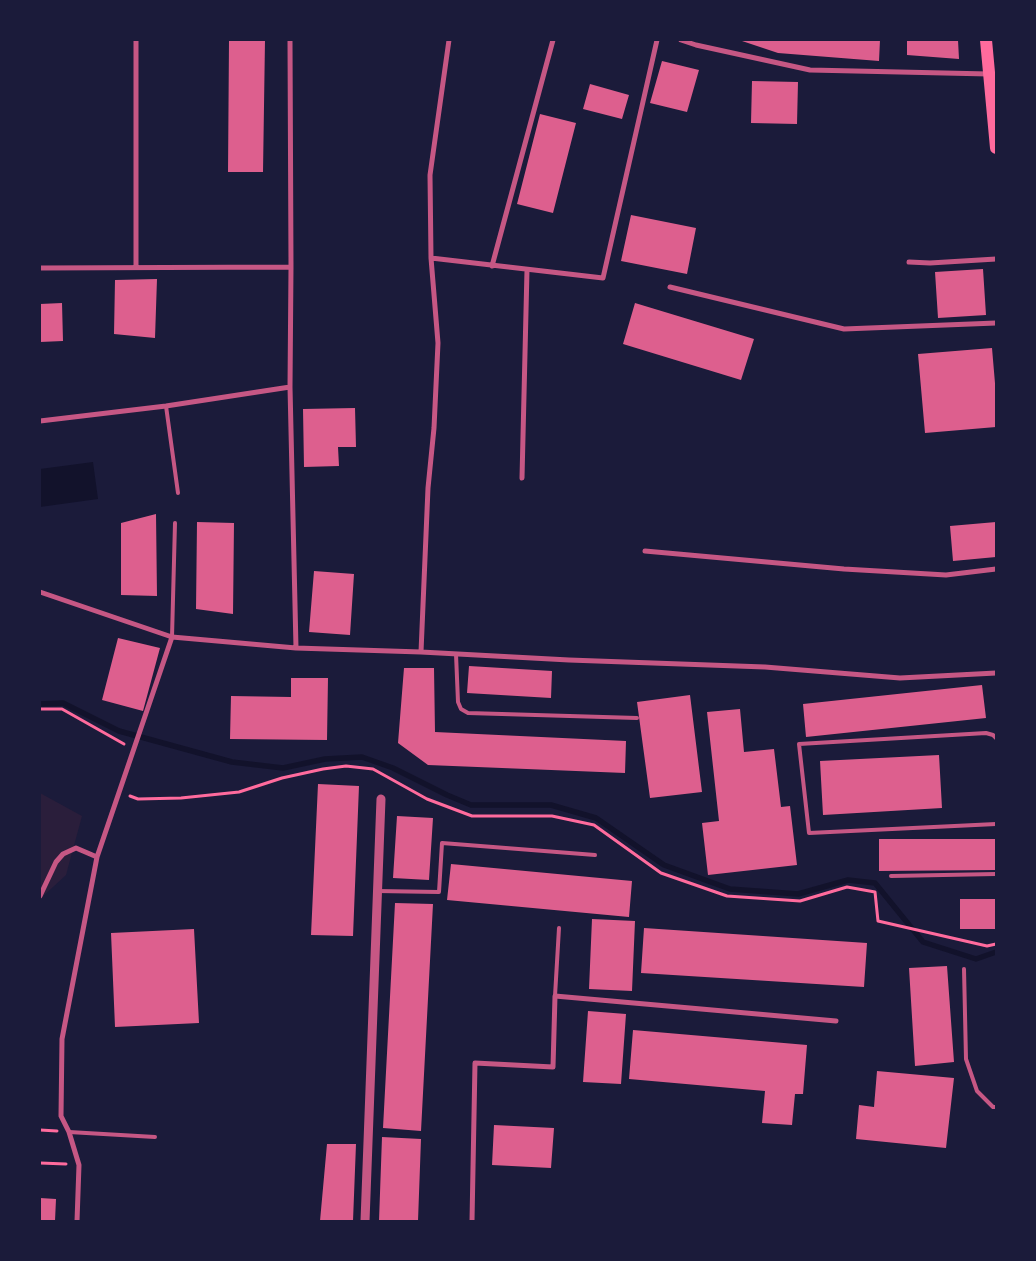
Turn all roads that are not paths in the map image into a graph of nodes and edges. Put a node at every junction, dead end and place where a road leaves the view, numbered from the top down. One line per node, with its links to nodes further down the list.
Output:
1 (136, 40): 14 (street)
2 (290, 40): 15 (street)
3 (449, 40): 10 (street)
4 (553, 40): 13 (street)
5 (657, 40): 17 (street)
6 (681, 40): 8 (street)
7 (986, 40): 8 (main road)
8 (993, 72): 9 (main road)
9 (996, 148)
10 (432, 258): 13 (street); 31 (street)
11 (996, 259): 12 (street)
12 (910, 262)
13 (492, 266): 17 (street)
14 (136, 267): 15 (street); 16 (street)
15 (291, 267): 20 (street)
16 (40, 268)
17 (528, 270): 23 (street)
18 (670, 287): 19 (street)
19 (996, 323)
20 (290, 387): 21 (street); 30 (street)
21 (166, 406): 22 (street); 24 (lane)
22 (40, 421)
23 (522, 478)
24 (178, 492)
25 (175, 523): 29 (lane)
26 (645, 551): 27 (street)
27 (996, 569)
28 (40, 592): 29 (street)
29 (172, 637): 30 (street); 39 (street)
30 (296, 648): 31 (street)
31 (421, 652): 32 (street)
32 (456, 654): 33 (street); 34 (lane)
33 (996, 673)
34 (637, 718)
35 (996, 738): 37 (lane)
36 (381, 799): 42 (street)
37 (996, 824)
38 (595, 855): 42 (lane)
39 (97, 856): 43 (street); 49 (street)
40 (996, 874): 41 (lane)
41 (891, 876)
42 (377, 891): 52 (street)
43 (40, 896)
44 (559, 928): 46 (lane)
45 (964, 970): 48 (lane)
46 (555, 996): 47 (street); 53 (street)
47 (836, 1020)
48 (996, 1107)
49 (68, 1132): 50 (lane); 51 (street)
50 (155, 1137)
51 (77, 1221)
52 (365, 1221)
53 (472, 1221)

